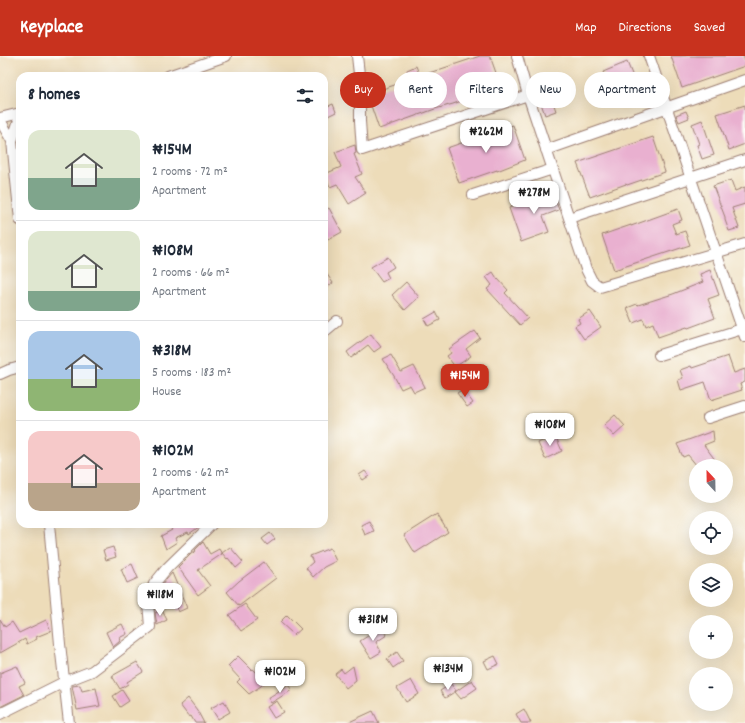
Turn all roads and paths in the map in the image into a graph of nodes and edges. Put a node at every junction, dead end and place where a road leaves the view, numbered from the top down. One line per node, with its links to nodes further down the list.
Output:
1 (226, 56): 5 (street)
2 (357, 56): 9 (street)
3 (517, 56): 8 (street)
4 (649, 56): 6 (street)
5 (180, 72)
6 (655, 72)
7 (745, 80): 10 (street)
8 (526, 88)
9 (526, 96)
10 (670, 106)
11 (532, 108): 18 (street)
12 (664, 108): 18 (street)
13 (667, 108): 21 (street)
14 (16, 114): 15 (street)
15 (0, 119): 17 (street)
16 (16, 129): 17 (street)
17 (12, 141): 22 (street)
18 (546, 150): 20 (street)
19 (745, 160): 21 (street)
20 (553, 169): 23 (street); 24 (street)
21 (690, 178): 24 (street); 26 (street)
22 (16, 180)
23 (473, 195)
24 (569, 218): 26 (street)
25 (745, 244): 26 (street)
26 (715, 253): 29 (street)
27 (338, 321): 28 (street)
28 (328, 329)
29 (744, 332): 30 (street)
30 (659, 355)
31 (16, 368): 32 (street)
32 (0, 374)
33 (745, 406): 34 (street)
34 (708, 418)
35 (49, 528): 37 (street)
36 (208, 528): 37 (street)
37 (64, 682): 38 (street); 39 (street)
38 (0, 714)
39 (69, 723)

